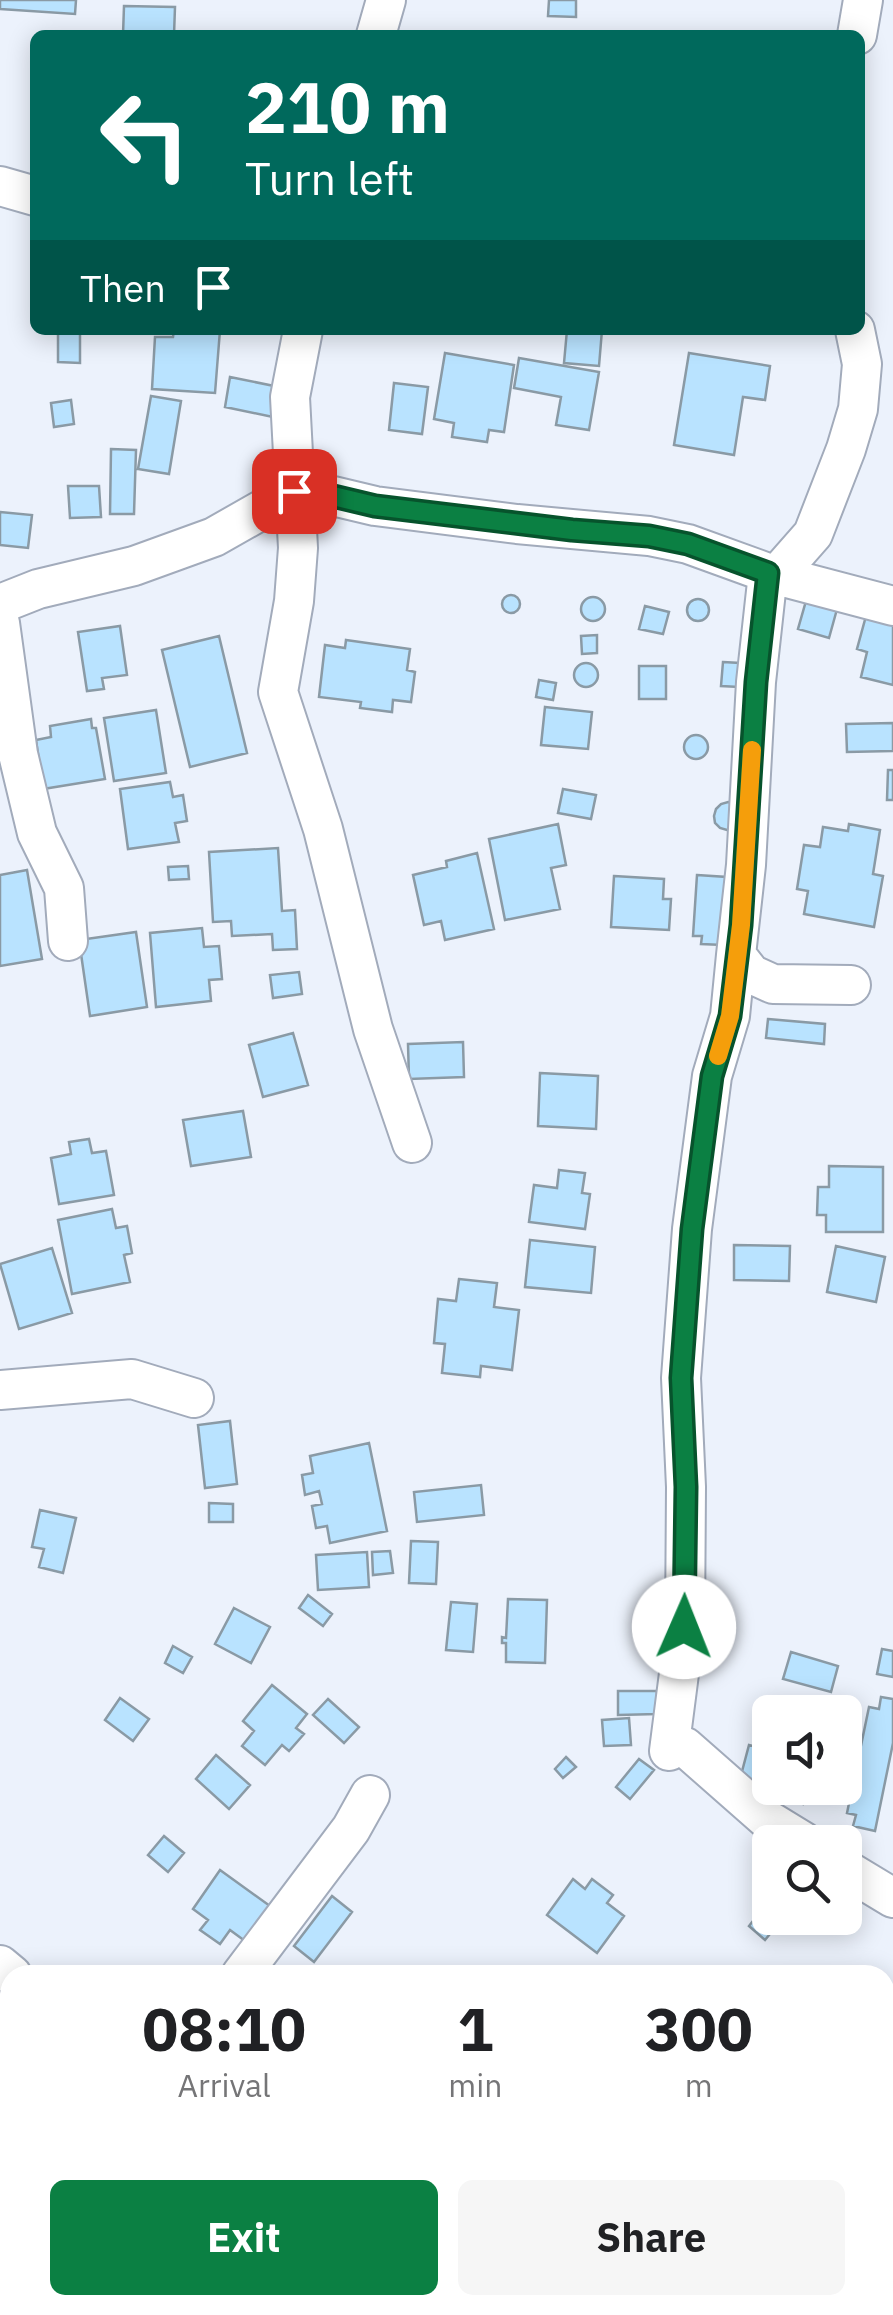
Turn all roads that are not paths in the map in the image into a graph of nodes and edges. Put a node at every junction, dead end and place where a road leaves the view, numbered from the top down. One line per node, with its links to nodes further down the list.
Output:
1 (386, 0): 3 (street)
2 (863, 0): 4 (street)
3 (377, 30)
4 (858, 30)
5 (0, 186): 6 (street)
6 (30, 195)
7 (302, 335): 9 (street)
8 (856, 335): 10 (street)
9 (294, 491): 11 (street); 13 (street); 19 (street)
10 (813, 534): 11 (street); 12 (street)
11 (773, 574): 12 (street); 17 (street)
12 (826, 589): 14 (street)
13 (0, 604)
14 (893, 606)
15 (0, 623): 16 (street)
16 (68, 940)
17 (736, 955): 18 (street); 23 (street)
18 (851, 985)
19 (412, 1143)
20 (0, 1390): 21 (street)
21 (194, 1398)
22 (370, 1795): 26 (street)
23 (776, 1825)
24 (862, 1879): 25 (street)
25 (893, 1898)
26 (248, 1965)

